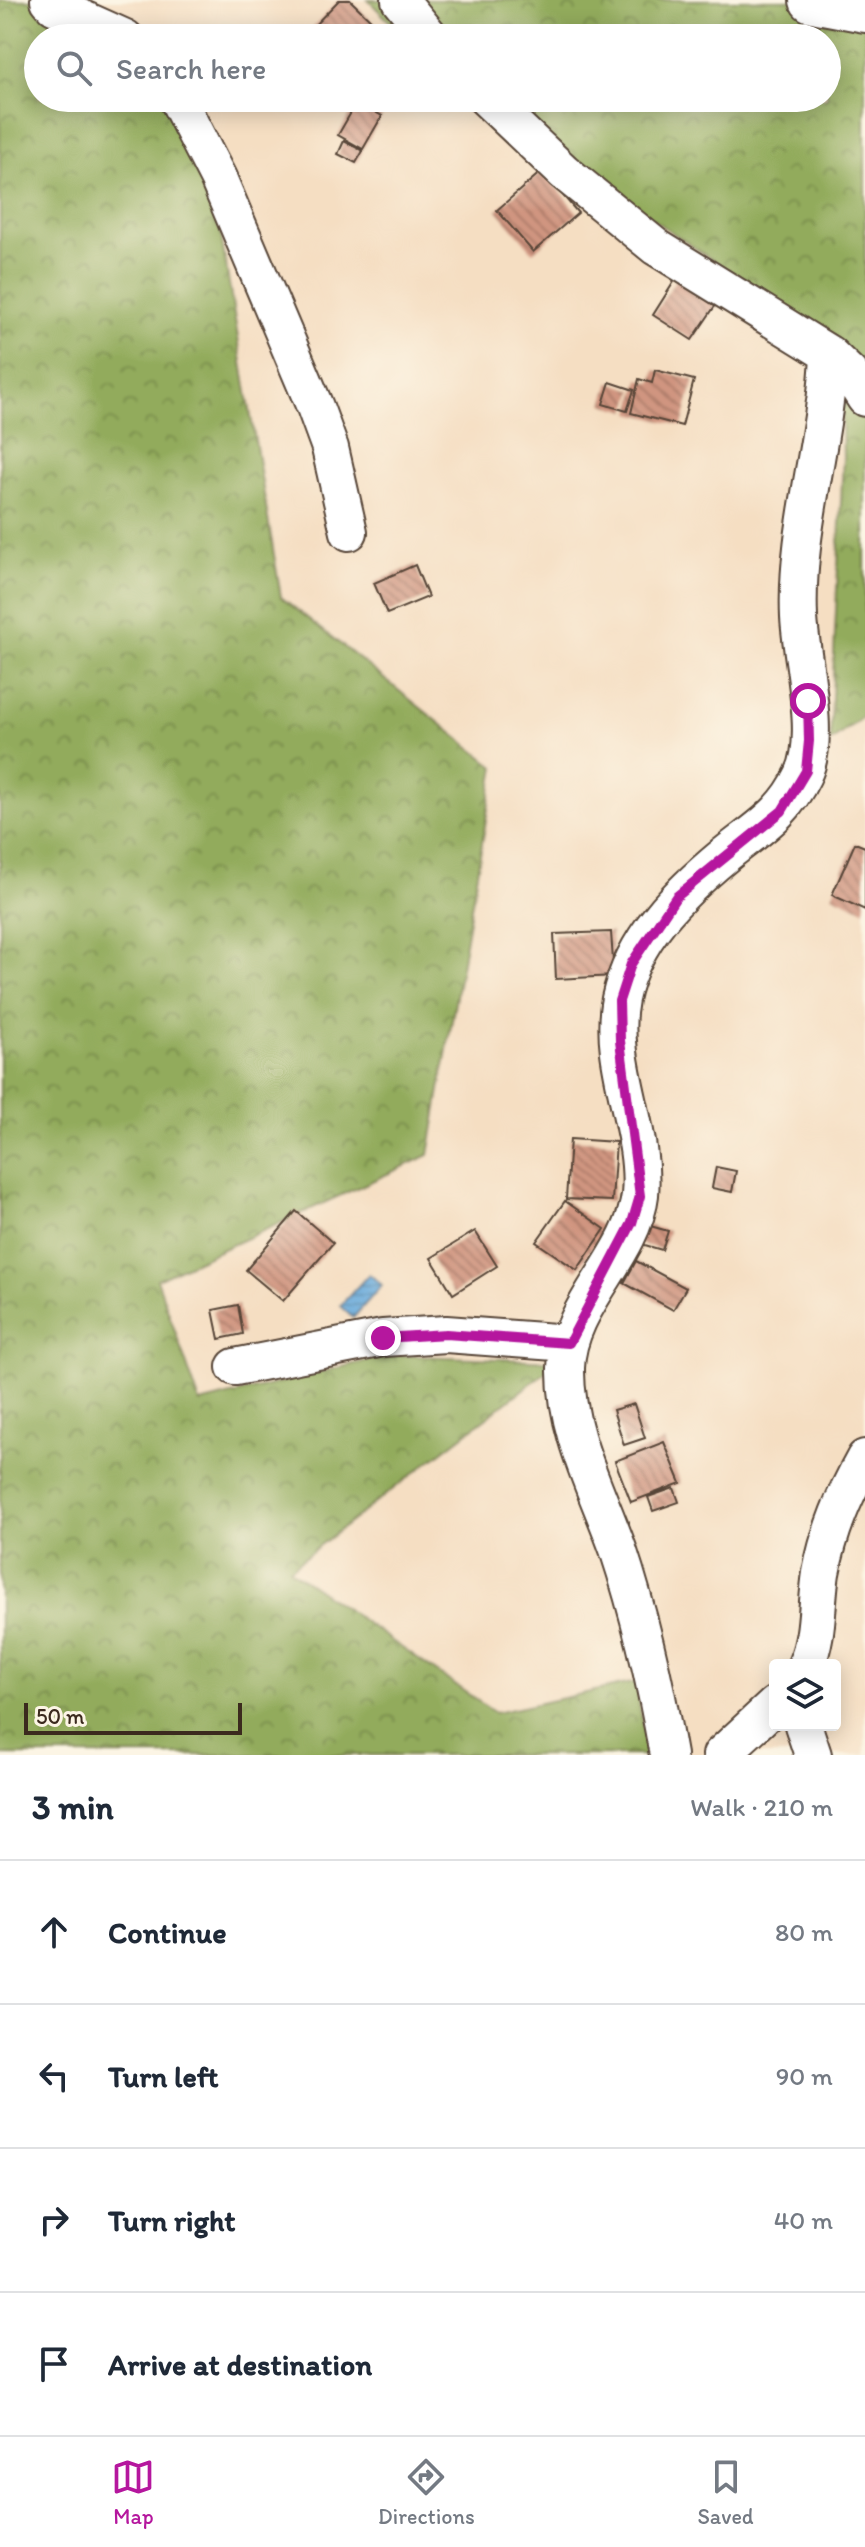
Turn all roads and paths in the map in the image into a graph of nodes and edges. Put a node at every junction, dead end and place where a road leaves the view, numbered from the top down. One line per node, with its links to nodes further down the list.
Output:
1 (49, 0): 5 (street)
2 (400, 0): 6 (street)
3 (812, 0): 4 (street)
4 (865, 10)
5 (94, 24)
6 (420, 24)
7 (184, 112): 11 (street)
8 (501, 112): 9 (street)
9 (829, 354): 10 (street); 12 (street)
10 (865, 398)
11 (349, 532)
12 (569, 1343): 13 (street); 18 (street)
13 (235, 1367)
14 (865, 1458): 15 (street)
15 (808, 1659)
16 (769, 1711): 19 (street)
17 (805, 1731): 20 (street)
18 (668, 1755)
19 (721, 1755)
20 (813, 1755)

